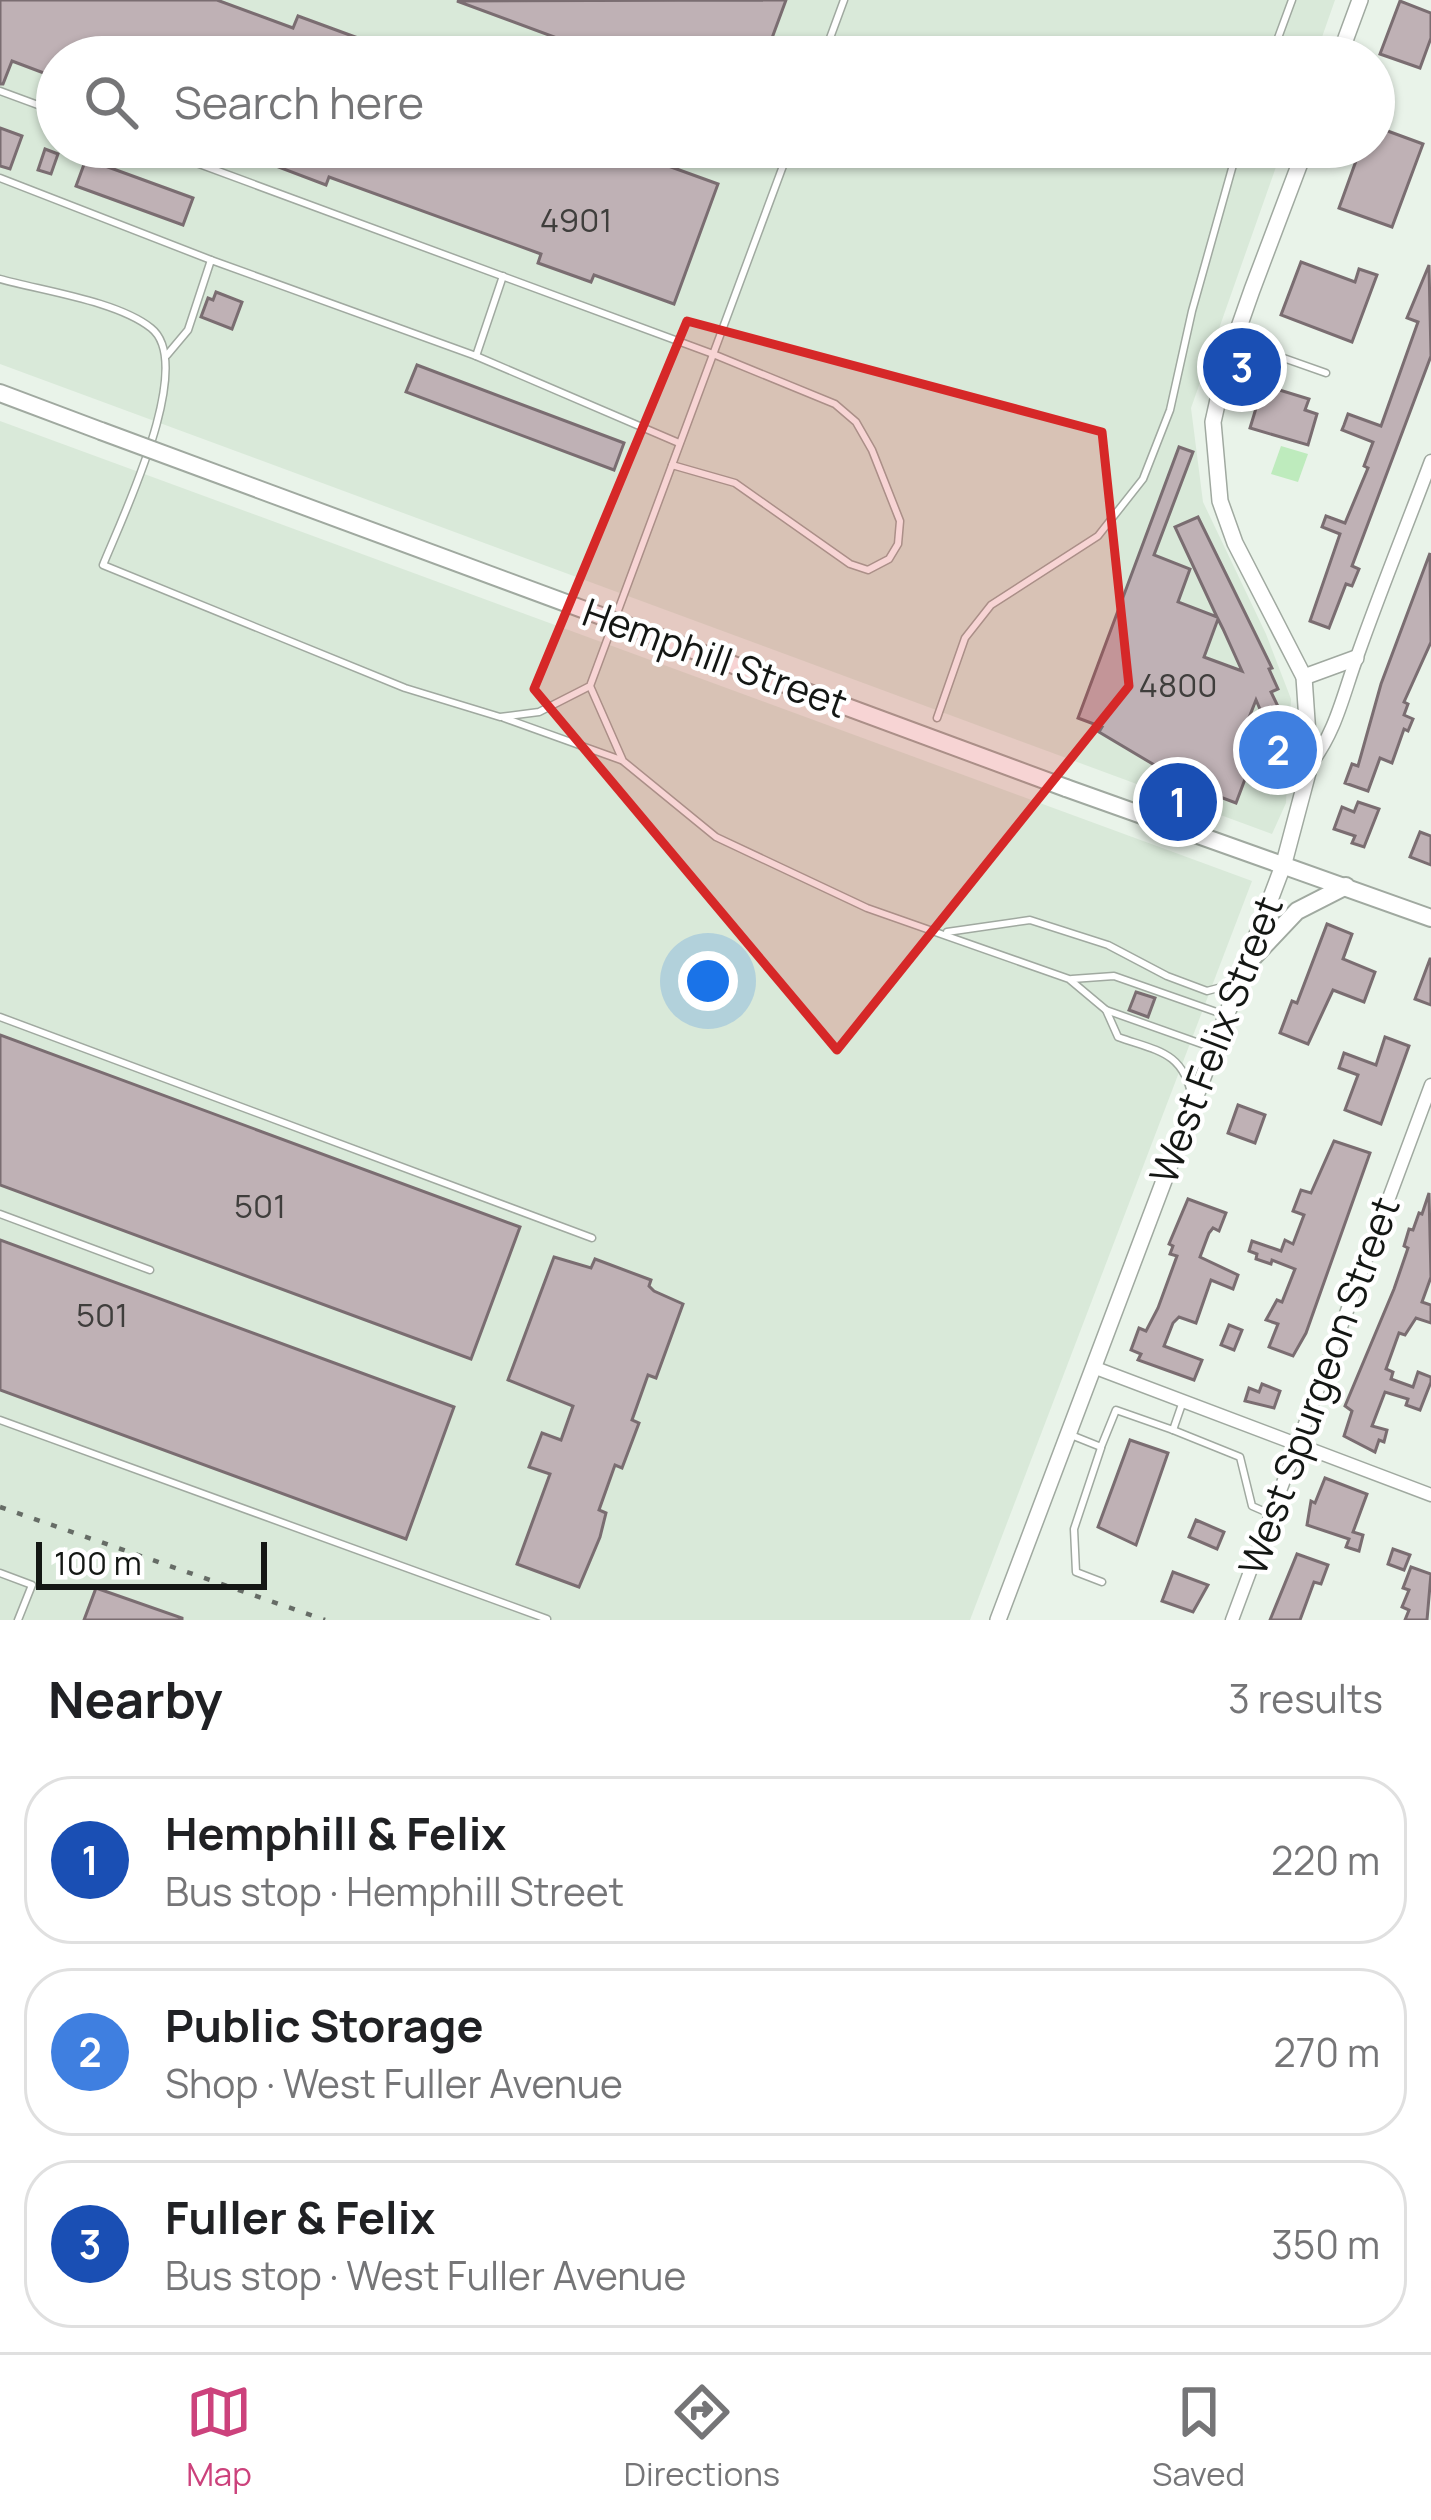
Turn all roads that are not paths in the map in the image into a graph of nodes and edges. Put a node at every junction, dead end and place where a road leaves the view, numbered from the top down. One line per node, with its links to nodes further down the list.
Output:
1 (844, 0): 4 (lane)
2 (1292, 0): 5 (lane)
3 (1360, 0): 6 (street)
4 (831, 36)
5 (1279, 36)
6 (1347, 36)
7 (0, 91): 8 (lane)
8 (36, 104)
9 (210, 168): 15 (lane)
10 (782, 168): 18 (lane)
11 (1232, 168): 30 (lane)
12 (1298, 168): 17 (street)
13 (0, 178): 14 (lane)
14 (211, 260): 19 (lane); 20 (lane)
15 (503, 276): 18 (lane); 20 (lane)
16 (0, 279): 19 (lane)
17 (1234, 341): 21 (lane); 27 (street)
18 (713, 354): 23 (lane); 25 (lane)
19 (167, 355): 29 (lane)
20 (476, 356): 23 (lane)
21 (1326, 373)
22 (0, 393): 33 (main road, Hemphill Street, bridge)
23 (680, 443): 25 (lane)
24 (1431, 461): 26 (street, West Felix Street)
25 (672, 465): 28 (lane)
26 (1356, 658): 27 (street); 32 (street, West Felix Street)
27 (1304, 676): 32 (street)
28 (590, 686): 29 (lane); 31 (lane)
29 (500, 717): 31 (lane)
30 (937, 718)
31 (623, 760): 36 (lane)
32 (1310, 765): 33 (street, West Felix Street)
33 (1284, 863): 34 (main road, Hemphill Street); 37 (street, West Felix Street)
34 (1346, 886): 35 (main road, Hemphill Street); 37 (main road)
35 (1431, 917)
36 (945, 932): 37 (lane); 38 (lane)
37 (1244, 967): 40 (street, West Felix Street)
38 (1069, 979): 39 (lane); 40 (lane)
39 (1106, 1010): 42 (lane); 44 (lane)
40 (1225, 1015): 42 (street, West Felix Street)
41 (0, 1017): 46 (lane)
42 (1213, 1048): 44 (street, West Felix Street)
43 (1431, 1084): 53 (street, West Spurgeon Street)
44 (1192, 1102): 48 (street, West Felix Street)
45 (0, 1214): 47 (lane)
46 (592, 1238)
47 (150, 1270)
48 (1093, 1367): 49 (street); 52 (street, West Felix Street)
49 (1183, 1401): 51 (lane); 53 (street)
50 (0, 1420): 59 (lane)
51 (1173, 1430): 54 (lane); 56 (lane)
52 (1068, 1434): 54 (lane); 61 (street, West Felix Street)
53 (1299, 1444): 55 (street); 56 (street, West Spurgeon Street)
54 (1102, 1445): 58 (lane)
55 (1431, 1495)
56 (1271, 1515): 62 (street, West Spurgeon Street)
57 (0, 1573): 60 (lane)
58 (1102, 1582)
59 (547, 1619)
60 (18, 1620)
61 (998, 1620)
62 (1232, 1620)

